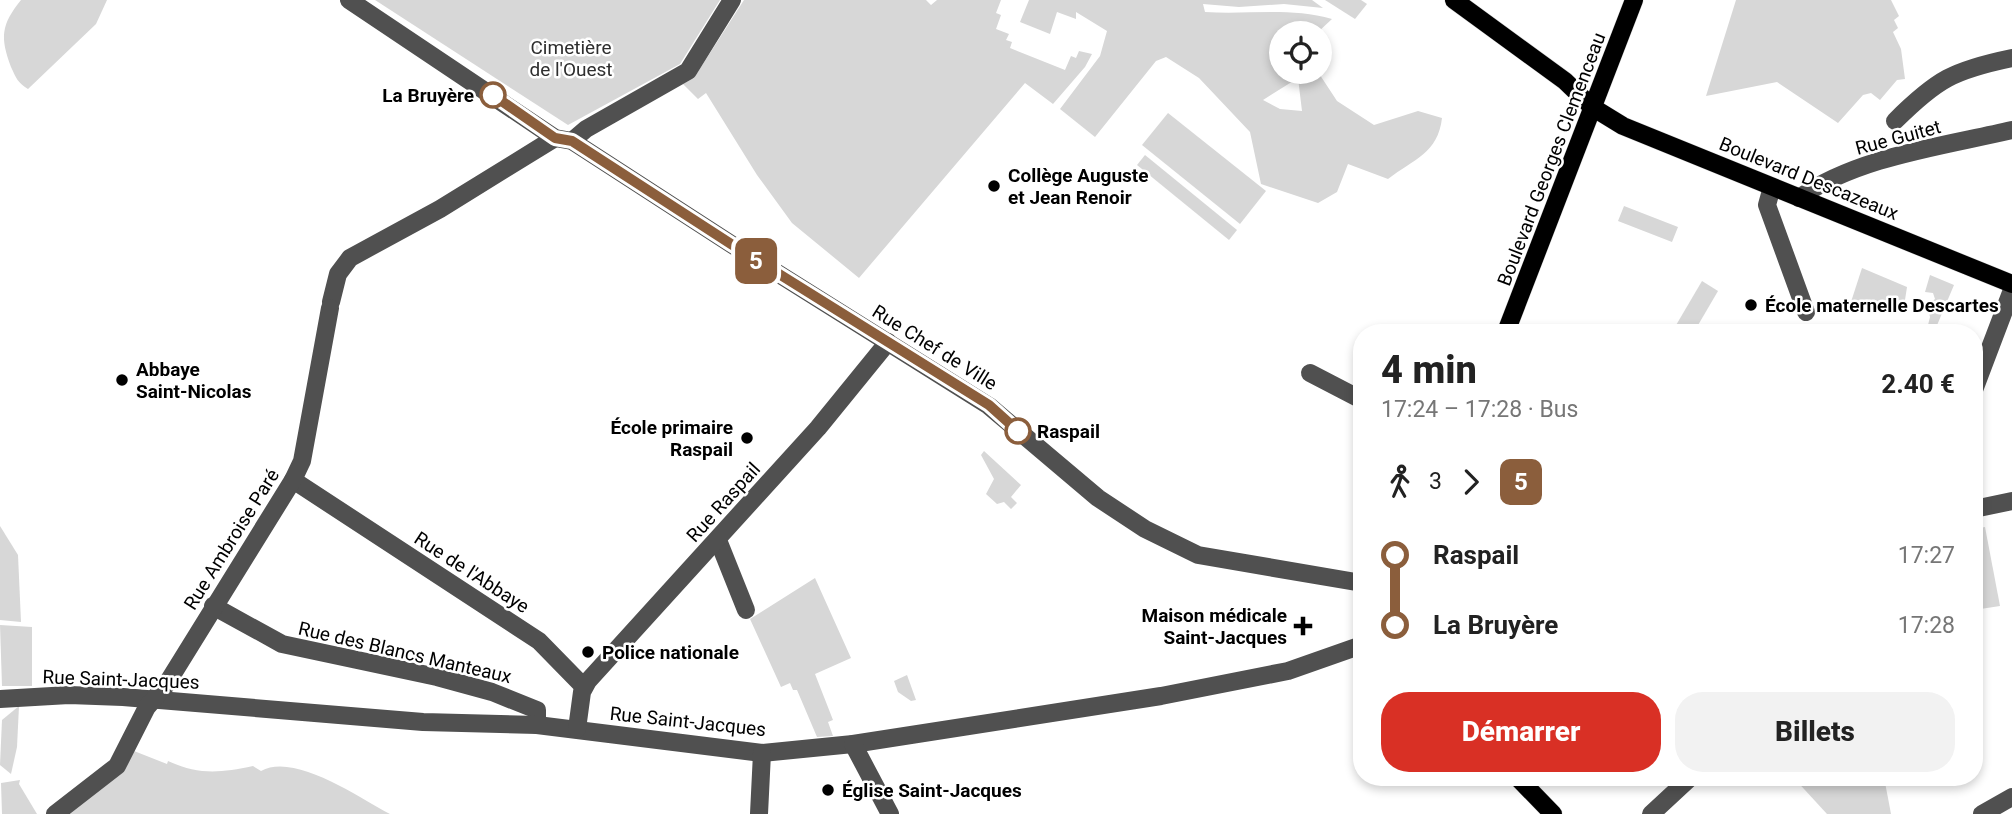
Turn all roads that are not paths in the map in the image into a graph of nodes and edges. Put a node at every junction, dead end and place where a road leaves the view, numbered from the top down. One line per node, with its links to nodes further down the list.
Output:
1 (349, 0): 9 (street, Rue Chef de Ville)
2 (732, 0): 9 (street, Rue Ambroise Paré)
3 (1454, 0): 6 (main road, Boulevard Descazeaux)
4 (1634, 0): 6 (main road, Boulevard Georges Clemenceau)
5 (2012, 58): 7 (street)
6 (1592, 107): 10 (main road, Boulevard Descazeaux); 15 (main road, Boulevard Georges Clemenceau)
7 (1895, 121)
8 (2012, 130): 11 (street, Rue Guitet)
9 (564, 139): 16 (street, Rue Chef de Ville); 20 (street, Rue Ambroise Paré)
10 (1772, 187): 11 (main road, Boulevard Descazeaux); 14 (street)
11 (1799, 198): 12 (main road, Boulevard Descazeaux)
12 (2012, 284)
13 (2012, 290): 17 (street)
14 (1806, 312)
15 (1509, 324)
16 (888, 342): 23 (street, Rue Raspail); 24 (street, Rue Chef de Ville)
17 (1983, 366)
18 (1310, 373): 19 (street)
19 (1353, 396)
20 (293, 480): 25 (street, Rue Ambroise Paré); 28 (street, Rue de l'Abbaye)
21 (2012, 501): 22 (street)
22 (1983, 507)
23 (718, 540): 26 (street); 28 (street, Rue Raspail)
24 (1353, 581)
25 (213, 606): 30 (street, Rue Ambroise Paré); 31 (street, Rue des Blancs Manteaux)
26 (746, 610)
27 (1353, 648): 33 (street, Rue Saint-Jacques)
28 (584, 687): 32 (street)
29 (0, 699): 30 (street, Rue Saint-Jacques)
30 (155, 699): 31 (street, Rue Saint-Jacques); 38 (street, Rue Ambroise Paré)
31 (537, 725): 32 (street, Rue Saint-Jacques)
32 (577, 729): 34 (street, Rue Saint-Jacques)
33 (853, 744): 34 (street, Rue Saint-Jacques); 40 (street)
34 (762, 753): 39 (street)
35 (1528, 786): 41 (main road)
36 (1682, 786): 42 (street)
37 (2012, 797): 43 (street)
38 (55, 814)
39 (759, 814)
40 (890, 814)
41 (1553, 814)
42 (1651, 814)
43 (1982, 814)

